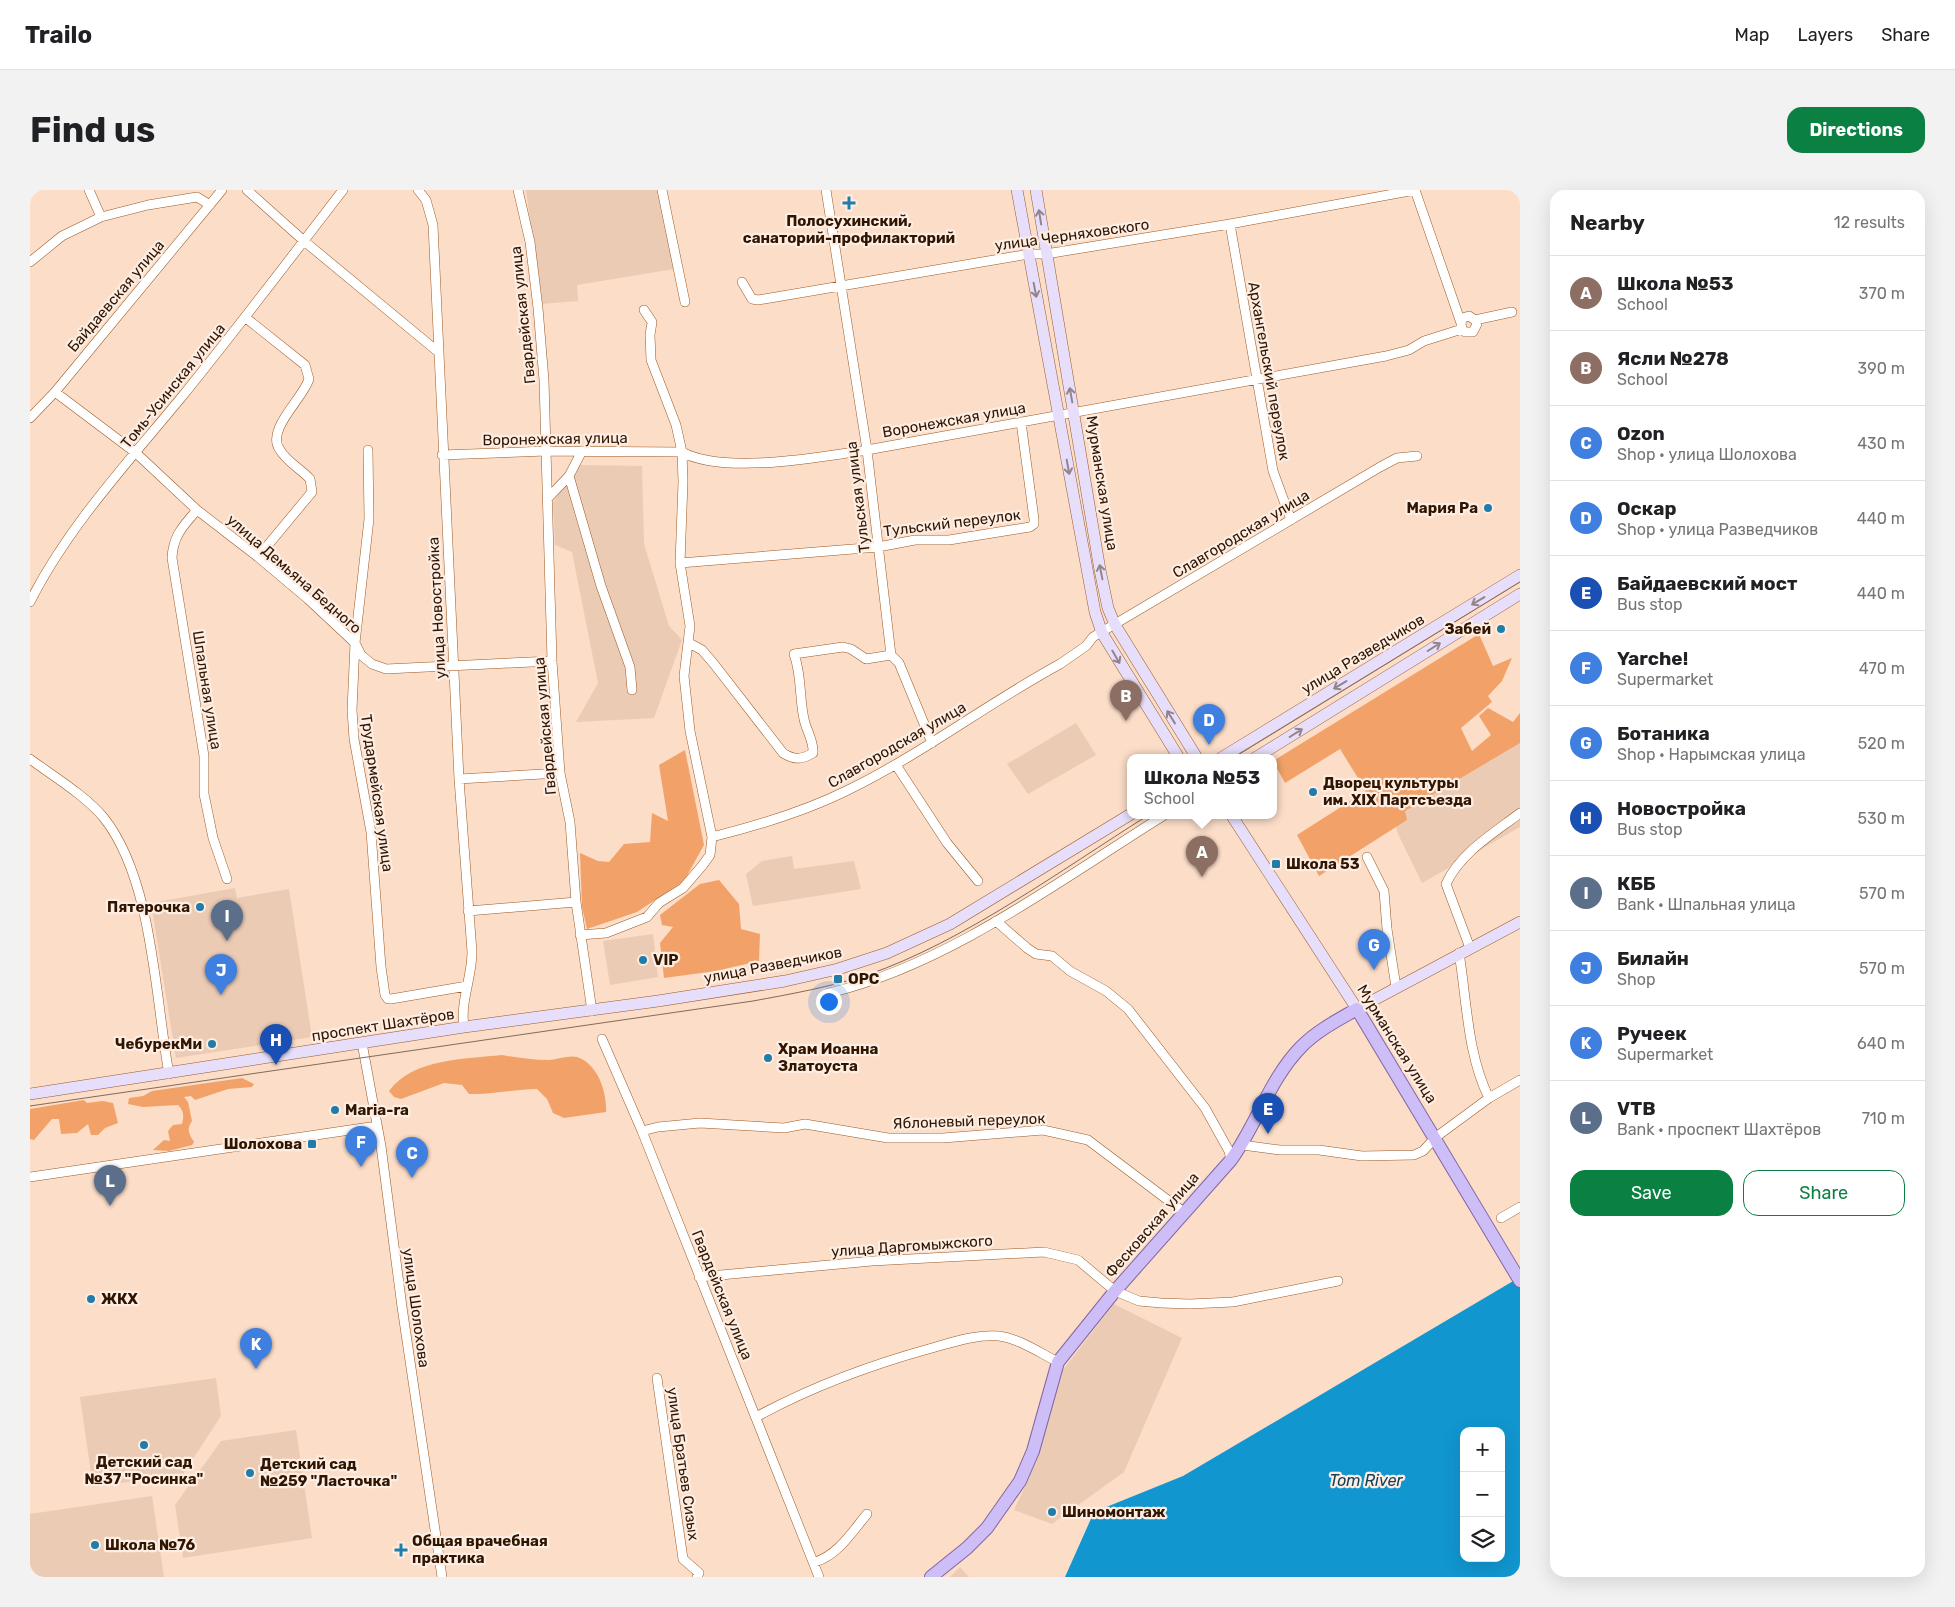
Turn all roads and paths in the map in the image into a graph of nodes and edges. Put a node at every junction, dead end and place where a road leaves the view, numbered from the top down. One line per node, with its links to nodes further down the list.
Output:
1 (89, 190): 14 (street)
2 (222, 190): 13 (street, Байдаевская улица)
3 (247, 190): 16 (street)
4 (342, 190): 16 (street, Томь-Усинская улица)
5 (418, 190): 27 (street, улица Новостройка)
6 (518, 190): 36 (street, Гвардейская улица)
7 (662, 190): 22 (street)
8 (826, 190): 21 (street, Тульская улица)
9 (1017, 190): 17 (main road, Мурманская улица)
10 (1036, 190): 18 (main road, Мурманская улица, one-way to 10)
11 (1415, 190): 15 (street, улица Черняховского); 26 (street)
12 (197, 194): 13 (street); 14 (street)
13 (210, 205): 29 (street, Байдаевская улица)
14 (101, 217): 19 (street)
15 (1230, 224): 18 (street, улица Черняховского); 28 (street, Архангельский переулок)
16 (304, 241): 25 (street, Томь-Усинская улица); 27 (street)
17 (1029, 254): 18 (street, улица Черняховского); 21 (street, улица Черняховского); 31 (main road, Мурманская улица, one-way to 31)
18 (1046, 254): 30 (main road, Мурманская улица, one-way to 18)
19 (30, 262)
20 (742, 282): 21 (street, улица Черняховского)
21 (841, 286): 35 (street, Тульская улица)
22 (685, 302)
23 (644, 310): 38 (street)
24 (1512, 312): 26 (street, Воронежская улица)
25 (246, 318): 39 (street, Томь-Усинская улица); 47 (street)
26 (1461, 326): 28 (street, Воронежская улица)
27 (437, 351): 40 (street, улица Новостройка)
28 (1257, 380): 30 (street, Воронежская улица); 45 (street, Архангельский переулок)
29 (55, 392): 32 (street, Байдаевская улица); 39 (street, улица Демьяна Бедного)
30 (1075, 412): 31 (street, Воронежская улица); 52 (main road, Мурманская улица, one-way to 30)
31 (1059, 416): 33 (street, Воронежская улица); 53 (main road, Мурманская улица, one-way to 53)
32 (30, 418)
33 (1020, 422): 35 (street, Воронежская улица); 46 (street, Тульский переулок)
34 (368, 450): 54 (street, Трудармейская улица)
35 (867, 450): 38 (street, Воронежская улица); 46 (street, Тульская улица)
36 (546, 451): 37 (street, Воронежская улица); 40 (street, Воронежская улица); 43 (street, Гвардейская улица)
37 (582, 451): 38 (street, Воронежская улица); 42 (street)
38 (682, 452): 48 (street)
39 (136, 453): 44 (street, улица Демьяна Бедного); 51 (street, Томь-Усинская улица)
40 (442, 455): 58 (street, улица Новостройка)
41 (1417, 456): 45 (street, Славгородская улица)
42 (569, 476): 43 (street); 59 (street)
43 (548, 498): 57 (street, Гвардейская улица)
44 (198, 510): 47 (street, улица Демьяна Бедного); 75 (street, Шпальная улица)
45 (1290, 520): 52 (street, Славгородская улица)
46 (878, 547): 48 (street, Тульский переулок); 56 (street, Тульская улица)
47 (258, 557): 54 (street, улица Демьяна Бедного)
48 (680, 564): 55 (street)
49 (1520, 575): 63 (main road, улица Разведчиков, one-way to 63)
50 (1520, 594): 64 (main road, улица Разведчиков, one-way to 50)
51 (30, 602)
52 (1115, 625): 53 (street, Славгородская улица); 62 (main road, Мурманская улица, one-way to 52)
53 (1102, 632): 60 (street, Славгородская улица); 61 (main road, Мурманская улица, one-way to 61)
54 (356, 643): 58 (street, улица Демьяна Бедного); 83 (street, Трудармейская улица)
55 (689, 644): 56 (street); 73 (street)
56 (891, 655): 60 (street, Тульская улица)
57 (552, 660): 58 (street, улица Демьяна Бедного); 67 (street, Гвардейская улица)
58 (453, 667): 68 (street, улица Новостройка)
59 (632, 690)
60 (932, 743): 66 (street, Славгородская улица)
61 (1176, 754)
62 (1195, 754)
63 (1228, 754)
64 (1261, 754)
65 (30, 759): 91 (street)
66 (896, 765): 73 (street, Славгородская улица); 76 (street)
67 (560, 773): 68 (street); 77 (street, Гвардейская улица)
68 (459, 779): 78 (street, улица Новостройка)
69 (1520, 813): 82 (street)
70 (1127, 816): 87 (main road, улица Разведчиков)
71 (1158, 819): 79 (street)
72 (1234, 819): 86 (main road, Мурманская улица)
73 (712, 837): 81 (street)
74 (1367, 857): 84 (street)
75 (227, 879)
76 (978, 881)
77 (576, 902): 78 (street); 81 (street, Гвардейская улица)
78 (468, 911): 83 (street, улица Новостройка)
79 (996, 921): 85 (street); 99 (street)
80 (1520, 922): 82 (main road)
81 (580, 935): 87 (street, Гвардейская улица)
82 (1465, 950): 84 (main road); 94 (street)
83 (468, 986): 88 (street, улица Новостройка)
84 (1396, 987): 86 (main road)
85 (829, 993)
86 (1357, 1009): 97 (main road, Мурманская улица); 98 (main road, Фесковская улица)
87 (592, 1010): 88 (main road, проспект Шахтёров)
88 (464, 1027): 90 (main road, проспект Шахтёров)
89 (602, 1039): 96 (street, Гвардейская улица)
90 (362, 1043): 91 (main road, проспект Шахтёров); 95 (street, улица Шолохова)
91 (169, 1074): 93 (main road, проспект Шахтёров)
92 (1520, 1080): 94 (street)
93 (30, 1094)
94 (1488, 1098): 97 (street)
95 (378, 1126): 100 (street); 113 (street, улица Шолохова)
96 (642, 1131): 102 (street, Яблоневый переулок); 104 (street, Гвардейская улица)
97 (1436, 1138): 98 (street); 106 (main road, Мурманская улица)
98 (1242, 1145): 99 (main road, Фесковская улица)
99 (1230, 1160): 102 (main road, Фесковская улица)
100 (30, 1177)
101 (1520, 1206): 103 (street)
102 (1185, 1212): 107 (main road, Фесковская улица)
103 (1501, 1218)
104 (699, 1277): 107 (street, улица Даргомыжского); 110 (street, Гвардейская улица)
105 (1338, 1280): 107 (street, улица Даргомыжского)
106 (1520, 1281)
107 (1115, 1291): 108 (main road, Фесковская улица)
108 (1058, 1362): 110 (street); 116 (main road, Фесковская улица)
109 (657, 1378): 114 (street, улица Братьев Сизых)
110 (756, 1417): 112 (street, Гвардейская улица)
111 (868, 1514): 112 (street)
112 (814, 1562): 115 (street)
113 (442, 1577)
114 (698, 1577)
115 (819, 1577)
116 (931, 1577)

